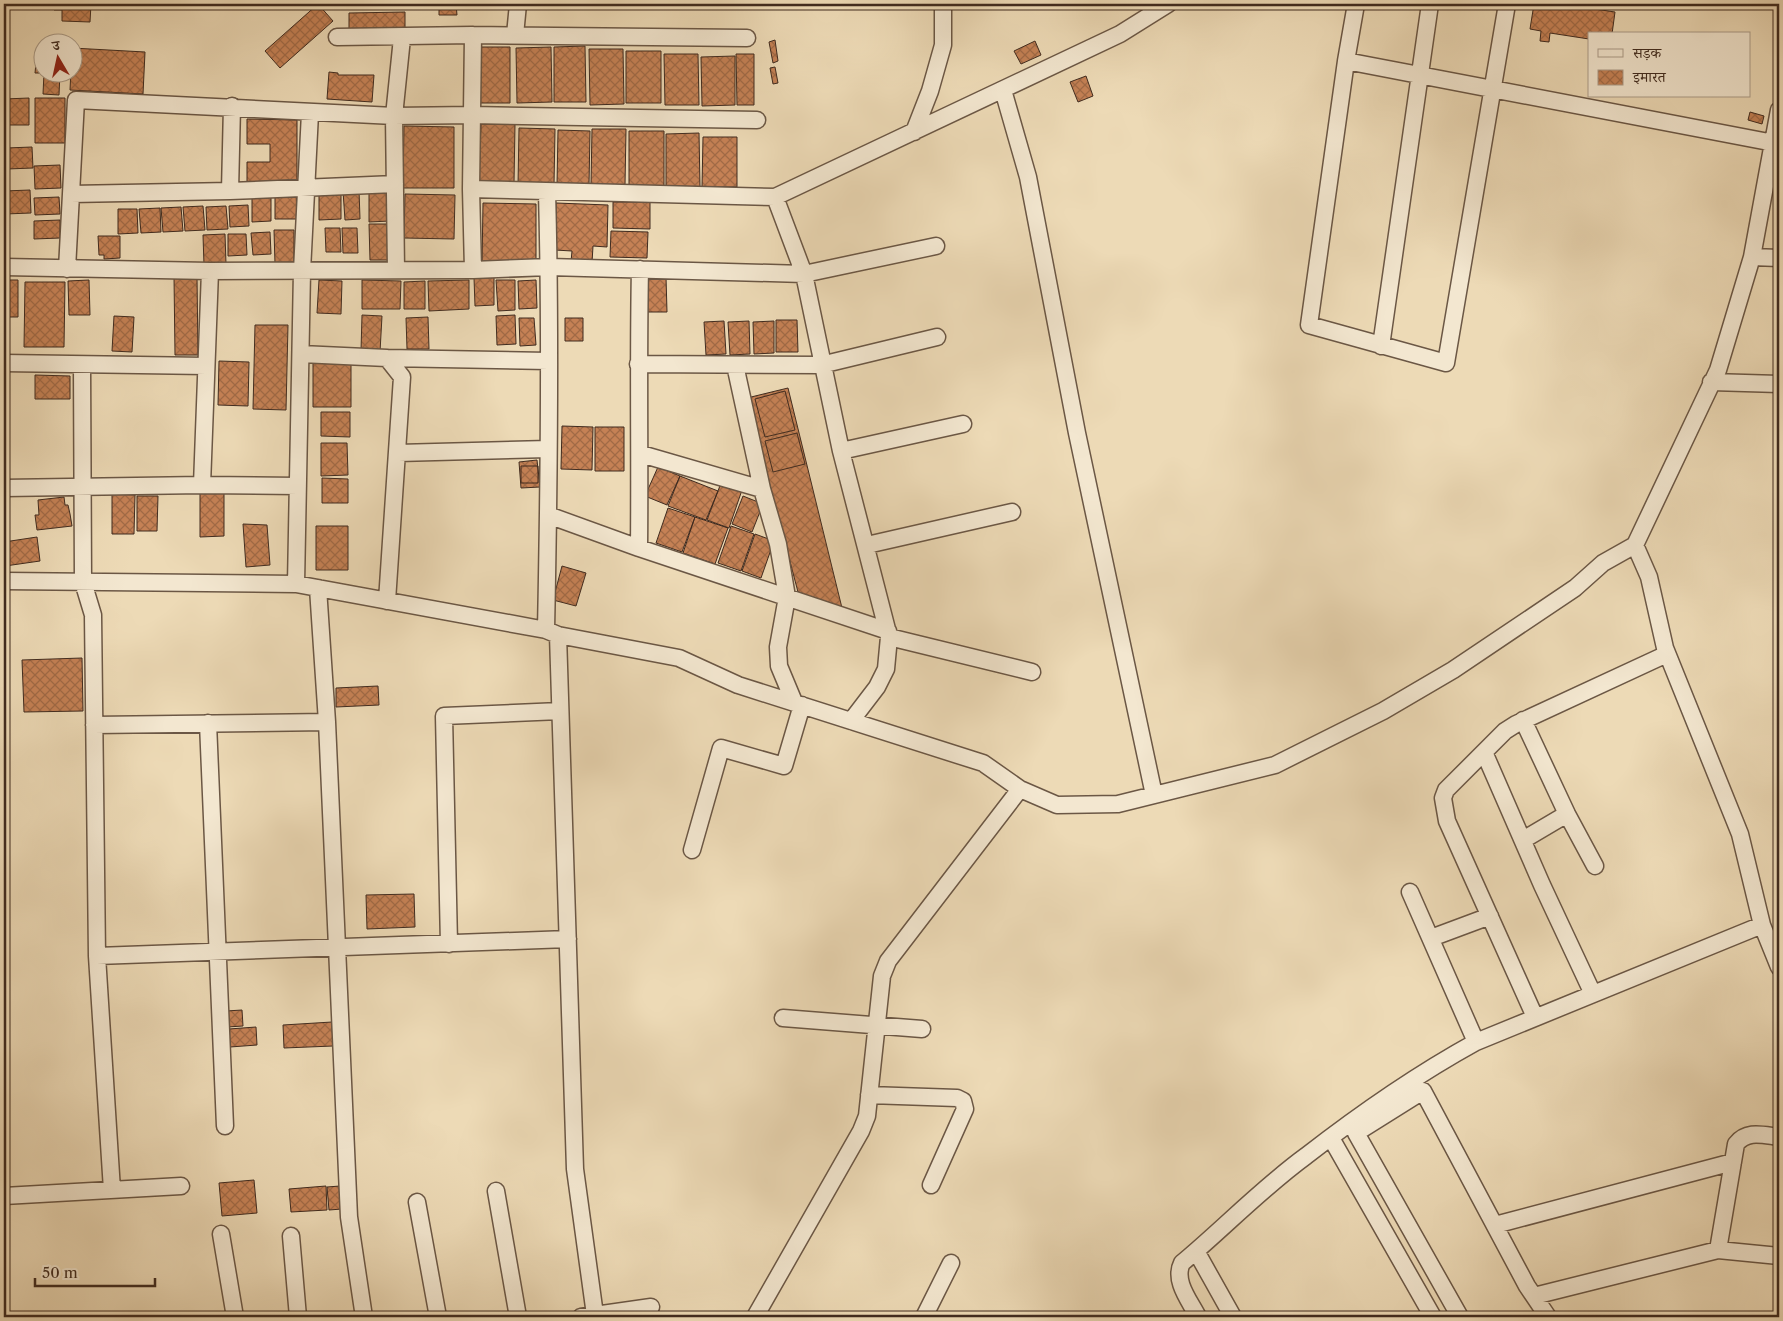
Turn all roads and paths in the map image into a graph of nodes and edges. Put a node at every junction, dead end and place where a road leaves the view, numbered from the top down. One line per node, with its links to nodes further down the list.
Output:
1 (518, 4): 8 (street)
2 (943, 4): 22 (street)
3 (1168, 4): 15 (street)
4 (1356, 4): 12 (street)
5 (1430, 4): 13 (street)
6 (1507, 4): 14 (street)
7 (473, 35): 8 (street); 10 (street); 19 (street)
8 (515, 35): 11 (street)
9 (336, 37): 10 (street)
10 (402, 38): 20 (street)
11 (747, 38)
12 (1346, 60): 13 (street); 44 (street)
13 (1418, 75): 14 (street); 44 (street)
14 (1494, 89): 23 (street); 44 (street)
15 (1003, 90): 22 (street); 90 (street)
16 (232, 106): 18 (street); 27 (street); 29 (street)
17 (1779, 110): 23 (street)
18 (310, 112): 20 (street); 25 (street)
19 (472, 115): 20 (street); 21 (street); 26 (street)
20 (394, 116): 24 (street)
21 (757, 120)
22 (914, 132): 30 (street)
23 (1774, 143): 32 (street)
24 (395, 184): 25 (street); 38 (street)
25 (306, 188): 27 (street); 41 (street)
26 (471, 189): 28 (street); 39 (street)
27 (230, 191): 29 (street)
28 (547, 192): 30 (street); 35 (street)
29 (71, 194): 36 (street)
30 (775, 196): 42 (street)
31 (936, 246): 42 (street)
32 (1752, 257): 33 (street); 54 (street)
33 (1779, 258)
34 (4, 267): 36 (street)
35 (549, 267): 37 (street); 39 (street); 47 (street)
36 (67, 269): 40 (street)
37 (640, 269): 42 (street); 49 (street)
38 (396, 270): 39 (street); 41 (street)
39 (473, 270)
40 (210, 271): 41 (street); 53 (street)
41 (302, 271): 45 (street)
42 (804, 274): 52 (street)
43 (937, 337): 52 (street)
44 (1381, 346)
45 (300, 354): 46 (street); 63 (street)
46 (387, 358): 47 (street); 59 (street)
47 (548, 361): 57 (street)
48 (4, 363): 50 (street)
49 (638, 364): 51 (street); 60 (street)
50 (82, 365): 53 (street); 62 (street)
51 (735, 365): 52 (street); 65 (street)
52 (822, 365): 58 (street)
53 (206, 366): 61 (street)
54 (1711, 382): 55 (street); 69 (street)
55 (1779, 384)
56 (962, 424): 58 (street)
57 (548, 450): 59 (street); 67 (street)
58 (841, 451): 68 (street)
59 (398, 453): 76 (street)
60 (640, 454): 65 (street); 70 (street)
61 (202, 485): 62 (street); 63 (street)
62 (82, 486): 64 (street); 72 (street)
63 (298, 486): 73 (street)
64 (4, 488)
65 (762, 489): 75 (street)
66 (1012, 512): 68 (street)
67 (548, 515): 70 (street); 77 (street)
68 (866, 545): 78 (street)
69 (1634, 546): 79 (street); 90 (street)
70 (639, 548): 75 (street)
71 (4, 581): 72 (street)
72 (83, 582): 73 (street); 87 (street)
73 (296, 584): 74 (street)
74 (318, 588): 76 (street); 85 (street)
75 (786, 597): 78 (street); 81 (street)
76 (387, 600): 77 (street)
77 (552, 633): 81 (street); 82 (street)
78 (888, 634): 80 (street); 84 (street)
79 (1667, 654): 83 (street); 97 (street)
80 (1032, 672)
81 (798, 704): 84 (street); 93 (street)
82 (560, 710): 99 (street); 100 (street)
83 (1522, 720): 88 (street); 91 (street)
84 (851, 721): 89 (street)
85 (327, 722): 86 (street); 101 (street)
86 (208, 723): 87 (street); 102 (street)
87 (94, 725): 103 (street)
88 (1484, 752): 92 (street); 96 (street)
89 (1020, 789): 90 (street); 108 (street)
90 (1154, 795)
91 (1567, 814): 92 (street); 94 (street)
92 (1523, 840): 105 (street)
93 (692, 850)
94 (1595, 866)
95 (1410, 892): 98 (street)
96 (1490, 916): 98 (street); 106 (street)
97 (1762, 925): 104 (street); 105 (street)
98 (1431, 938): 110 (street)
99 (568, 939): 100 (street); 131 (street)
100 (449, 944): 101 (street)
101 (336, 947): 102 (street); 134 (street)
102 (216, 951): 103 (street); 112 (street)
103 (97, 956): 118 (street)
104 (1779, 967)
105 (1593, 994): 106 (street)
106 (1536, 1017): 110 (street)
107 (783, 1018): 108 (street)
108 (877, 1025): 109 (street); 111 (street)
109 (922, 1029)
110 (1476, 1042): 114 (street)
111 (870, 1095): 116 (street); 137 (street)
112 (225, 1126)
113 (1779, 1137): 115 (street)
114 (1331, 1138): 126 (street); 141 (street)
115 (1733, 1162): 122 (street); 125 (street)
116 (931, 1185)
117 (181, 1186): 118 (street)
118 (112, 1190): 120 (street)
119 (496, 1191): 136 (street)
120 (4, 1196)
121 (417, 1202): 135 (street)
122 (1495, 1225): 129 (street); 142 (street)
123 (221, 1234): 132 (street)
124 (291, 1236): 133 (street)
125 (1718, 1250): 127 (street); 129 (street)
126 (1196, 1251): 139 (street); 140 (street)
127 (1779, 1256)
128 (951, 1263): 138 (street)
129 (1534, 1296): 143 (street)
130 (651, 1307): 131 (street)
131 (588, 1316)
132 (234, 1317)
133 (298, 1317)
134 (364, 1317)
135 (438, 1317)
136 (518, 1317)
137 (755, 1317)
138 (924, 1317)
139 (1198, 1317)
140 (1233, 1317)
141 (1434, 1317)
142 (1460, 1317)
143 (1548, 1317)

